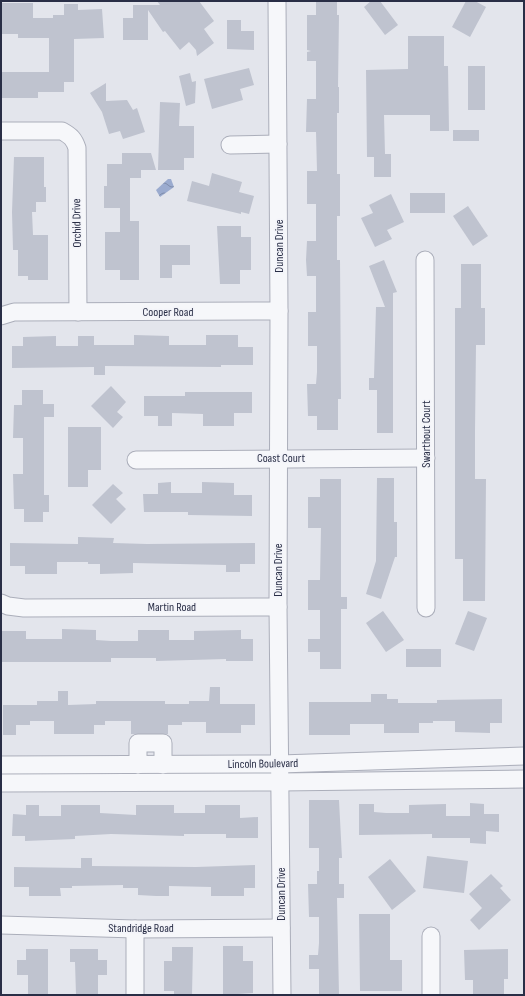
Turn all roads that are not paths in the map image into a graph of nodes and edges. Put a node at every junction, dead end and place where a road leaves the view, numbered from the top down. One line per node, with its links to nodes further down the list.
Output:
1 (277, 1): 3 (street, Duncan Drive)
2 (1, 131): 7 (street, Orchid Drive)
3 (278, 144): 4 (street); 6 (street, Duncan Drive)
4 (230, 145)
5 (425, 260): 10 (street, Swarthout Court)
6 (279, 311): 7 (street, Cooper Road); 9 (street, Duncan Drive)
7 (78, 312): 8 (street, Cooper Road)
8 (1, 316)
9 (279, 458): 10 (street, Coast Court); 11 (street, Coast Court); 13 (street, Duncan Drive)
10 (426, 458): 14 (street, Swarthout Court)
11 (136, 460)
12 (1, 603): 13 (street, Martin Road)
13 (278, 607): 16 (street, Duncan Drive)
14 (426, 608)
15 (524, 756): 16 (street, Lincoln Boulevard)
16 (280, 764): 17 (street, Lincoln Boulevard); 19 (street, Duncan Drive)
17 (1, 765)
18 (524, 779): 19 (street, Lincoln Boulevard)
19 (280, 782): 20 (street, Lincoln Boulevard); 22 (street, Duncan Drive)
20 (1, 783)
21 (1, 925): 23 (street, Standridge Road)
22 (281, 928): 23 (street, Standridge Road); 26 (street, Duncan Drive)
23 (135, 929): 25 (street)
24 (431, 936): 27 (street)
25 (136, 995)
26 (282, 995)
27 (431, 995)

